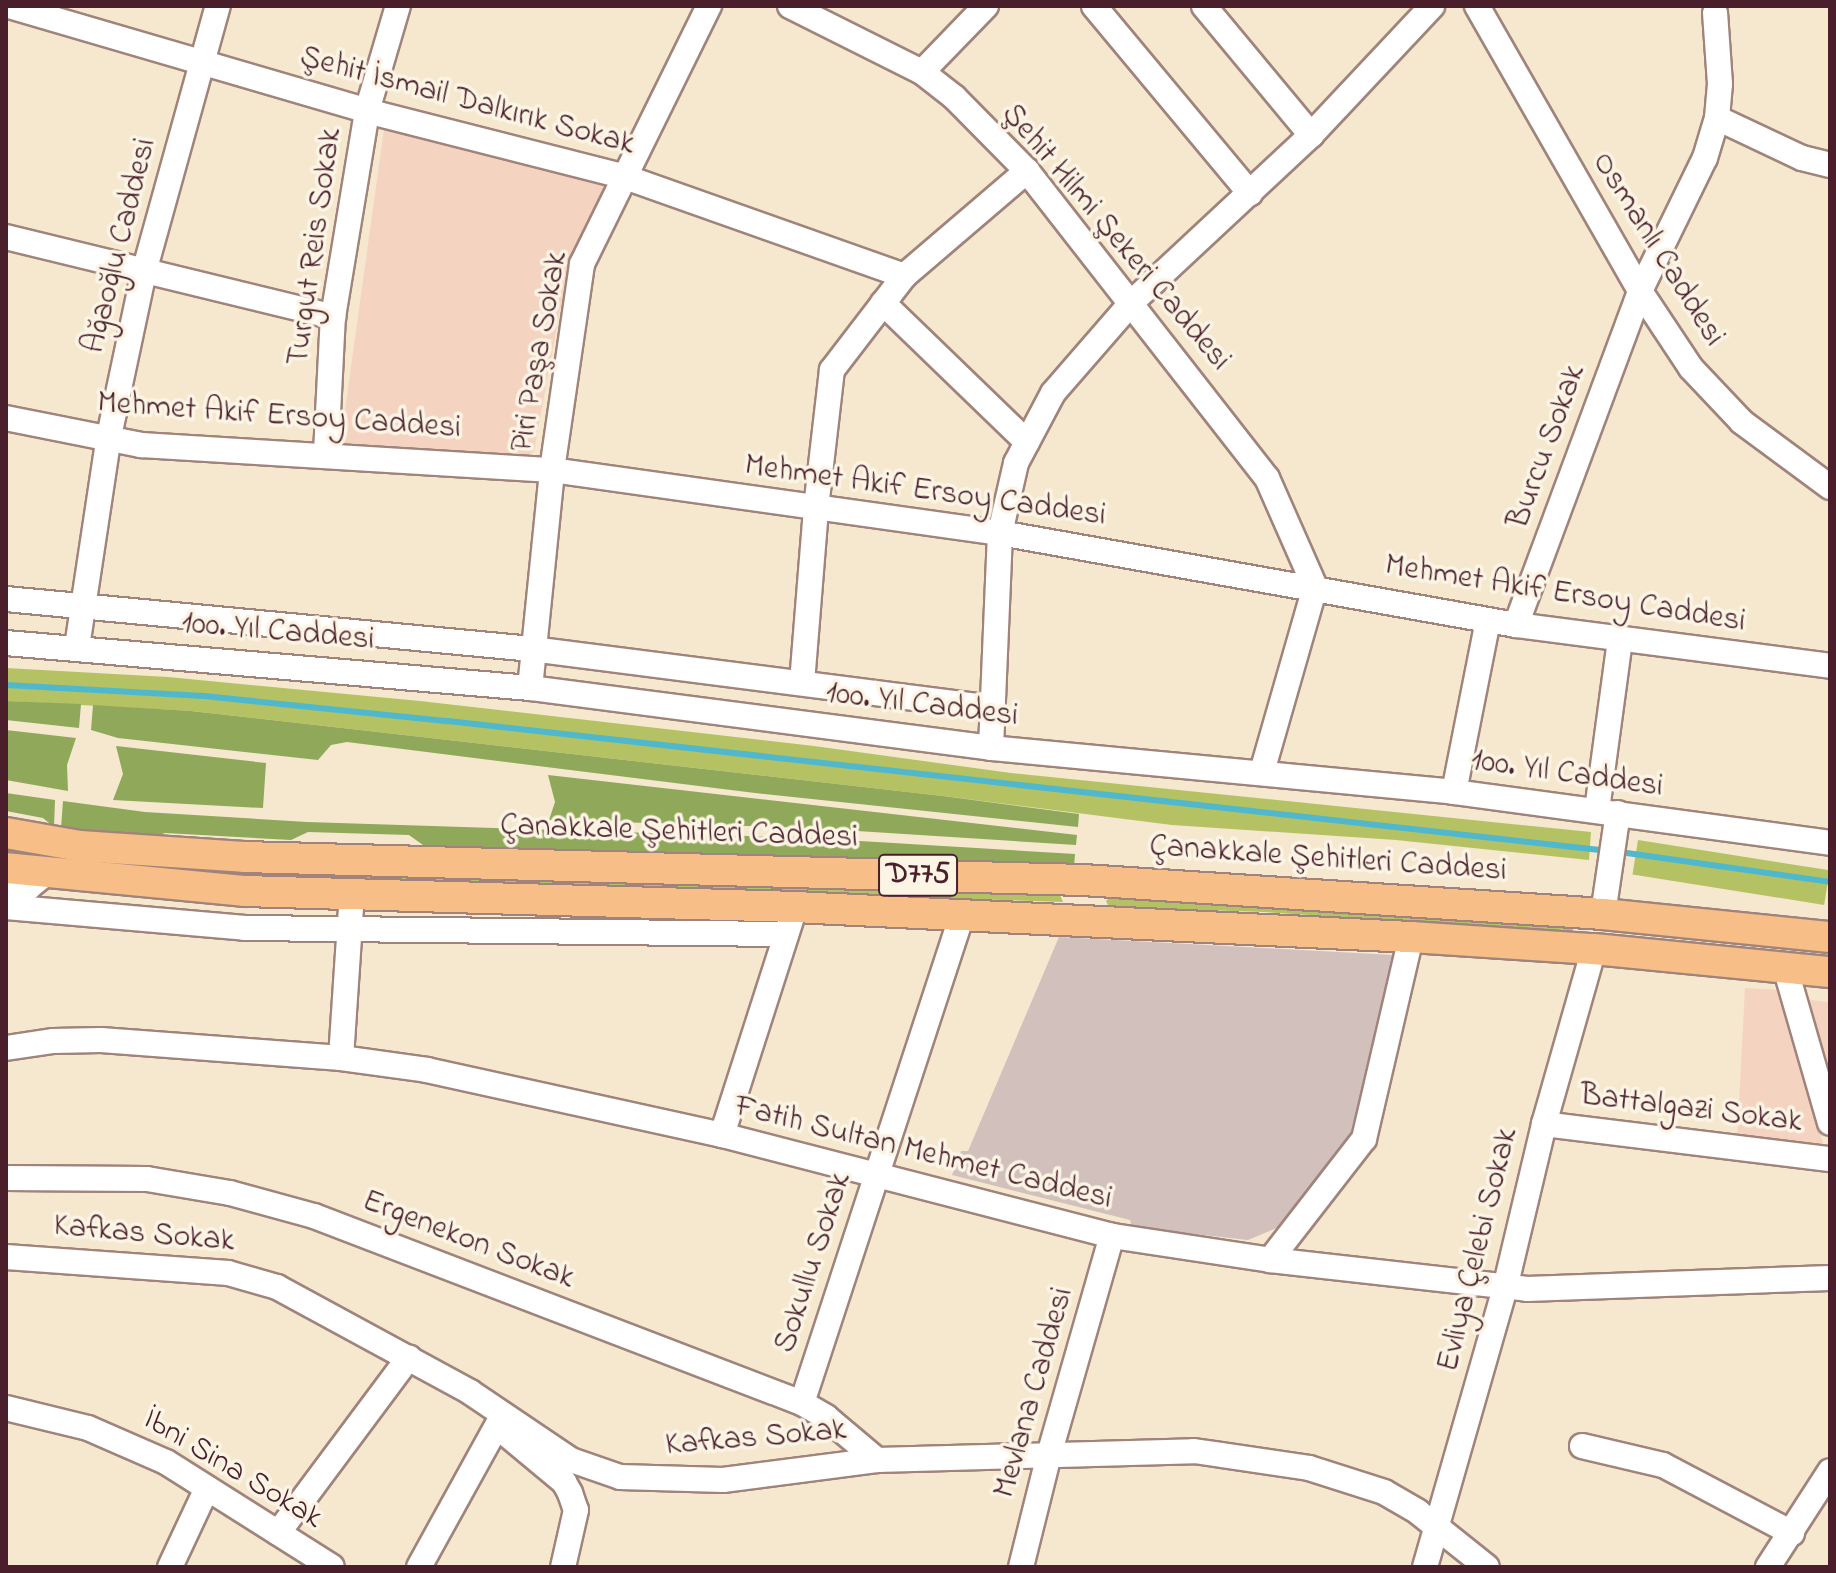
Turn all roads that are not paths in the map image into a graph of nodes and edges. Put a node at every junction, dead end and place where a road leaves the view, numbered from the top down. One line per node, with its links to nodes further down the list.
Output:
1 (218, 6): 12 (street, Ağaoğlu Caddesi)
2 (398, 6): 14 (street, Turgut Reis Sokak)
3 (709, 6): 19 (street, Piri Paşa Sokak)
4 (790, 6): 13 (street, Şehit Hilmi Şekeri Caddesi)
5 (986, 6): 13 (street)
6 (1094, 6): 20 (street)
7 (1204, 6): 16 (street)
8 (1432, 6): 16 (street)
9 (1477, 6): 24 (street, Osmanlı Caddesi)
10 (26, 9): 12 (street, Şehit İsmail Dalkırık Sokak)
11 (1715, 13): 15 (street, Burcu Sokak)
12 (201, 61): 14 (street, Şehit İsmail Dalkırık Sokak); 22 (street, Ağaoğlu Caddesi)
13 (922, 72): 18 (street, Şehit Hilmi Şekeri Caddesi)
14 (367, 111): 19 (street, Şehit İsmail Dalkırık Sokak); 27 (street, Turgut Reis Sokak)
15 (1717, 118): 17 (street); 24 (street, Burcu Sokak)
16 (1311, 135): 20 (street)
17 (1830, 165)
18 (1027, 171): 23 (street); 25 (street, Şehit Hilmi Şekeri Caddesi)
19 (625, 177): 23 (street, Şehit İsmail Dalkırık Sokak); 32 (street, Piri Paşa Sokak)
20 (1250, 193): 25 (street)
21 (6, 237): 22 (street)
22 (144, 272): 27 (street); 29 (street, Ağaoğlu Caddesi)
23 (904, 276): 26 (street)
24 (1640, 291): 33 (street, Osmanlı Caddesi); 40 (street, Burcu Sokak)
25 (1132, 302): 30 (street); 36 (street, Şehit Hilmi Şekeri Caddesi)
26 (883, 303): 30 (street); 34 (street)
27 (333, 317): 31 (street, Turgut Reis Sokak)
28 (6, 418): 29 (street, Mehmet Akif Ersoy Caddesi)
29 (108, 441): 31 (street, Mehmet Akif Ersoy Caddesi); 38 (street, Ağaoğlu Caddesi)
30 (1027, 442): 35 (street)
31 (326, 453): 32 (street, Mehmet Akif Ersoy Caddesi)
32 (552, 470): 34 (street, Mehmet Akif Ersoy Caddesi); 44 (street, Piri Paşa Sokak)
33 (1830, 487)
34 (816, 508): 35 (street, Mehmet Akif Ersoy Caddesi); 46 (street)
35 (1000, 533): 36 (street, Mehmet Akif Ersoy Caddesi); 48 (street)
36 (1315, 587): 39 (street, Mehmet Akif Ersoy Caddesi); 50 (street)
37 (6, 599): 38 (street, 100. Yıl Caddesi)
38 (84, 605): 43 (street, Ağaoğlu Caddesi); 44 (street, 100. Yıl Caddesi)
39 (1488, 620): 40 (street, Mehmet Akif Ersoy Caddesi); 51 (street)
40 (1516, 625): 41 (street, Mehmet Akif Ersoy Caddesi)
41 (1620, 639): 45 (street, Mehmet Akif Ersoy Caddesi); 52 (street)
42 (6, 643): 43 (street, 100. Yıl Caddesi)
43 (77, 647): 47 (street, 100. Yıl Caddesi)
44 (532, 649): 46 (street, 100. Yıl Caddesi); 47 (street, Piri Paşa Sokak)
45 (1830, 666)
46 (802, 683): 48 (street, 100. Yıl Caddesi)
47 (530, 688): 49 (street, 100. Yıl Caddesi)
48 (992, 708): 49 (street)
49 (991, 748): 50 (street, 100. Yıl Caddesi)
50 (1262, 772): 51 (street, 100. Yıl Caddesi)
51 (1454, 792): 52 (street, 100. Yıl Caddesi)
52 (1610, 820): 54 (street, 100. Yıl Caddesi); 63 (street)
53 (6, 833): 55 (main road, Çanakkale Şehitleri Caddesi / D775)
54 (1830, 843)
55 (80, 846): 58 (main road); 59 (main road, Çanakkale Şehitleri Caddesi / D775)
56 (6, 868): 57 (main road, D775)
57 (46, 873): 58 (main road, D775); 61 (street)
58 (80, 877): 60 (main road, D775)
59 (1083, 880): 63 (main road, Çanakkale Şehitleri Caddesi / D775); 66 (main road)
60 (352, 894): 65 (main road, D775); 67 (street)
61 (6, 897)
62 (6, 907): 67 (street)
63 (1603, 914): 68 (main road, Çanakkale Şehitleri Caddesi / D775); 71 (main road)
64 (962, 915): 65 (main road, D775); 66 (main road, D775); 80 (street, Sokullu Sokak)
65 (791, 920): 67 (street); 78 (street)
66 (1081, 920): 69 (main road, D775)
67 (349, 930): 75 (street)
68 (1776, 932): 70 (main road, Çanakkale Şehitleri Caddesi / D775); 72 (main road)
69 (1411, 937): 71 (main road, D775); 84 (street)
70 (1830, 937)
71 (1594, 949): 72 (main road, D775); 77 (street, Evliya Çelebi Sokak)
72 (1780, 966): 73 (main road, D775); 76 (street)
73 (1830, 972)
74 (6, 1048): 75 (street, Fatih Sultan Mehmet Caddesi)
75 (341, 1058): 78 (street, Fatih Sultan Mehmet Caddesi)
76 (1830, 1123)
77 (1544, 1124): 79 (street, Battalgazi Sokak); 86 (street, Evliya Çelebi Sokak)
78 (722, 1135): 80 (street, Fatih Sultan Mehmet Caddesi)
79 (1830, 1159)
80 (875, 1176): 82 (street, Fatih Sultan Mehmet Caddesi); 88 (street, Sokullu Sokak)
81 (6, 1178): 88 (street, Ergenekon Sokak)
82 (1112, 1236): 84 (street, Fatih Sultan Mehmet Caddesi); 92 (street, Mevlana Caddesi)
83 (6, 1257): 87 (street, Kafkas Sokak)
84 (1270, 1260): 86 (street, Fatih Sultan Mehmet Caddesi)
85 (1830, 1278): 86 (street, Fatih Sultan Mehmet Caddesi)
86 (1505, 1288): 96 (street, Evliya Çelebi Sokak)
87 (409, 1357): 90 (street, Kafkas Sokak); 97 (street)
88 (802, 1403): 93 (street, Ergenekon Sokak)
89 (6, 1408): 95 (street, İbni Sina Sokak)
90 (500, 1421): 93 (street, Kafkas Sokak); 101 (street); 102 (street)
91 (1582, 1446): 98 (street)
92 (1049, 1455): 93 (street, Kafkas Sokak); 96 (street, Kafkas Sokak); 103 (street, Mevlana Caddesi)
93 (877, 1460)
94 (1830, 1471): 98 (street)
95 (207, 1488): 97 (street, İbni Sina Sokak); 99 (street)
96 (1439, 1527): 104 (street, Evliya Çelebi Sokak); 105 (street, Kafkas Sokak)
97 (278, 1533): 100 (street, İbni Sina Sokak)
98 (1792, 1533): 106 (street)
99 (170, 1567)
100 (332, 1567)
101 (419, 1567)
102 (563, 1567)
103 (1021, 1567)
104 (1425, 1567)
105 (1487, 1567)
106 (1768, 1567)

